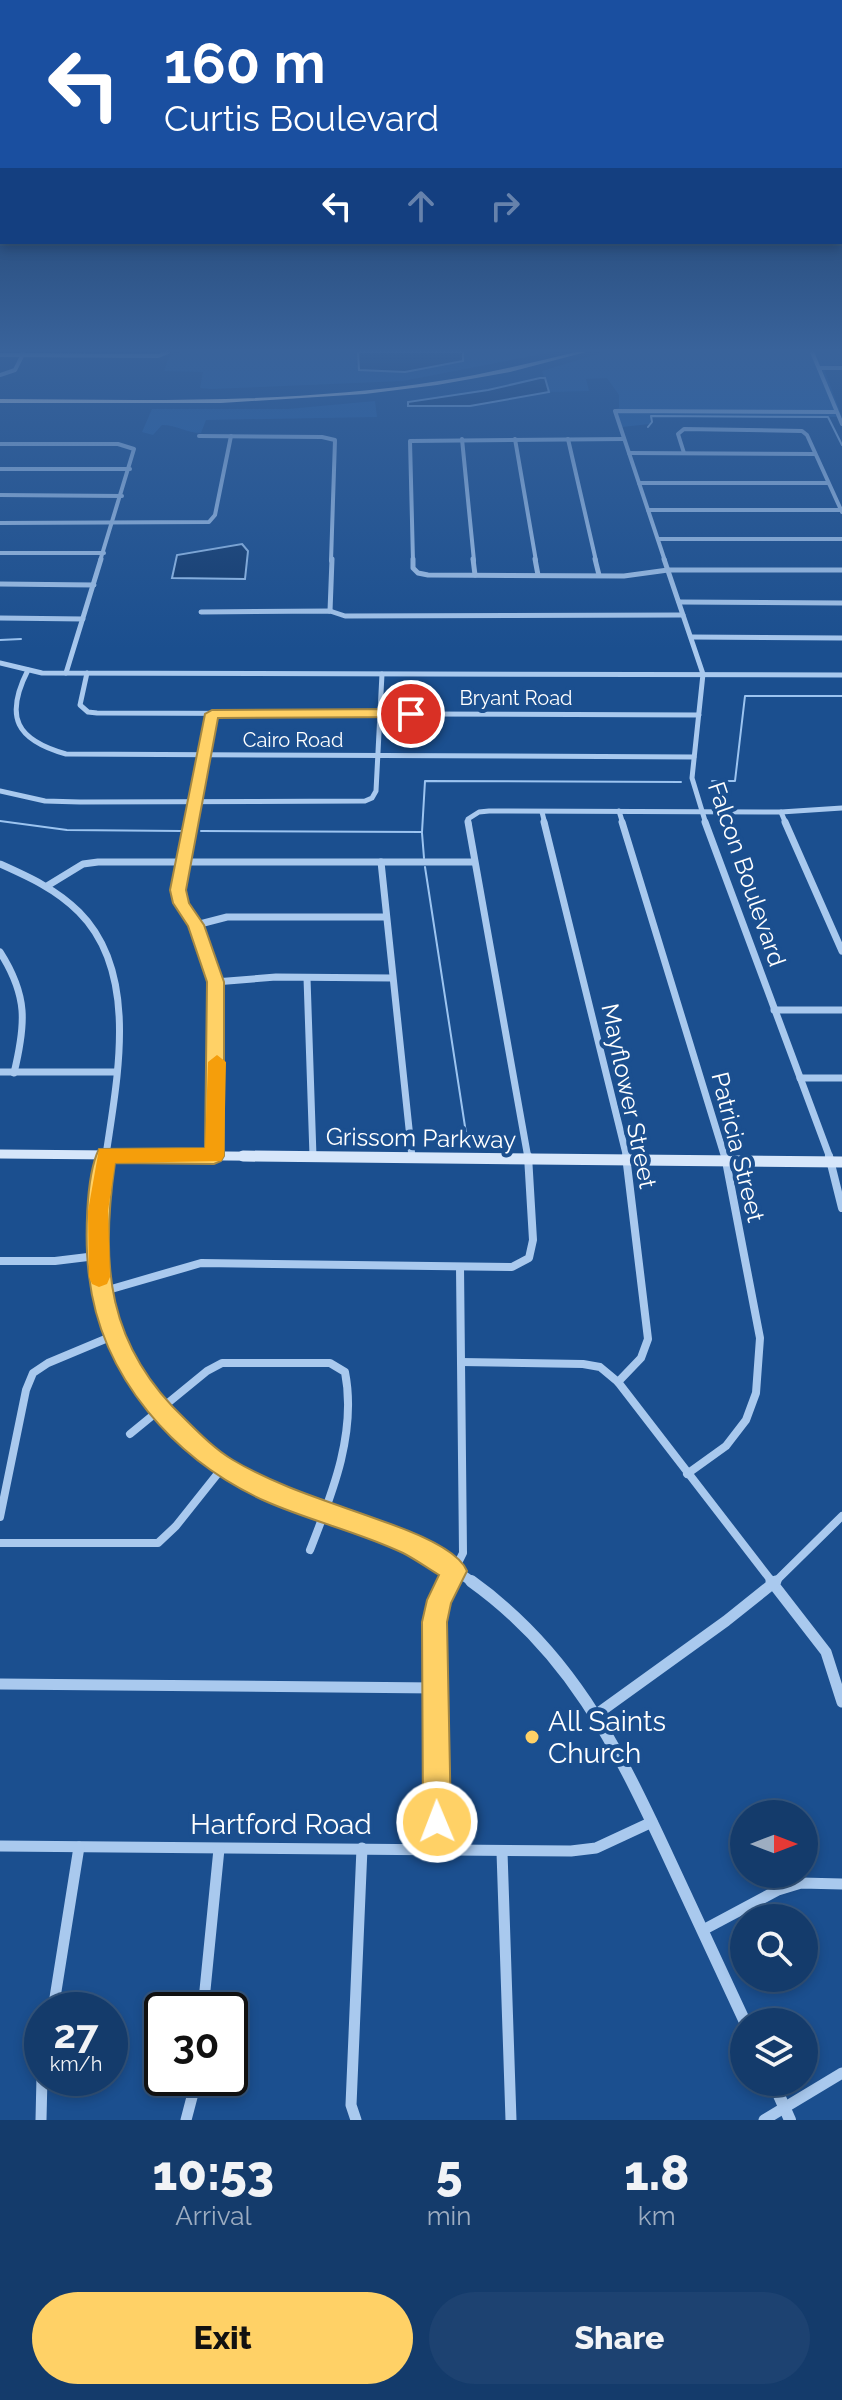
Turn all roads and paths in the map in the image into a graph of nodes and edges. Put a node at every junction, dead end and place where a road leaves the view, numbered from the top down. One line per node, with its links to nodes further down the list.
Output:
1 (134, 451): 13 (street)
2 (228, 451): 21 (street)
3 (335, 451): 35 (street)
4 (408, 451): 28 (street)
5 (463, 451): 28 (street)
6 (517, 451): 29 (street)
7 (571, 451): 30 (street)
8 (814, 451): 11 (street)
9 (629, 453): 10 (street); 14 (street, Falcon Boulevard)
10 (684, 453): 11 (street)
11 (815, 454): 15 (street)
12 (0, 469): 13 (street)
13 (130, 469): 17 (street)
14 (639, 483): 15 (street); 18 (street, Falcon Boulevard)
15 (828, 483): 19 (street)
16 (0, 495): 17 (street)
17 (122, 496): 21 (street)
18 (648, 510): 19 (street); 22 (street, Falcon Boulevard)
19 (842, 511)
20 (0, 523): 21 (street)
21 (112, 524): 25 (street)
22 (658, 539): 23 (street); 26 (street, Falcon Boulevard)
23 (842, 539)
24 (0, 553): 25 (street)
25 (104, 553): 32 (street)
26 (668, 570): 27 (street); 30 (street); 33 (street, Falcon Boulevard)
27 (842, 570)
28 (475, 575): 29 (street)
29 (538, 575): 30 (street)
30 (599, 575)
31 (0, 584): 32 (street)
32 (94, 585): 39 (street)
33 (679, 602): 34 (street); 37 (street, Falcon Boulevard)
34 (842, 603)
35 (330, 611): 36 (street); 37 (street)
36 (201, 612)
37 (684, 617): 40 (street, Falcon Boulevard)
38 (0, 618): 39 (street)
39 (83, 619): 44 (street)
40 (691, 637): 41 (street); 47 (street, Falcon Boulevard)
41 (842, 638)
42 (0, 663): 43 (street)
43 (28, 670): 44 (street); 52 (street, Cairo Road)
44 (66, 673): 45 (street)
45 (87, 673): 46 (street); 50 (street, Bryant Road)
46 (382, 674): 47 (street); 49 (street)
47 (703, 674): 48 (street); 51 (street, Falcon Boulevard)
48 (842, 675)
49 (380, 713): 50 (street, Bryant Road); 51 (street, Bryant Road); 53 (street)
50 (212, 714): 52 (street)
51 (699, 715): 54 (street, Falcon Boulevard)
52 (204, 756): 53 (street, Cairo Road); 56 (street)
53 (376, 757): 54 (street, Cairo Road); 56 (street)
54 (694, 757): 60 (street, Falcon Boulevard)
55 (0, 791): 56 (street)
56 (195, 802): 62 (street)
57 (842, 808): 61 (street)
58 (619, 811): 59 (street); 60 (street); 88 (street, Patricia Street)
59 (542, 812): 64 (street); 87 (street, Mayflower Street)
60 (700, 812): 61 (street); 74 (street, Falcon Boulevard)
61 (781, 812): 69 (street)
62 (183, 862): 63 (street); 66 (street); 68 (street)
63 (381, 862): 64 (street); 67 (street)
64 (473, 862): 86 (street)
65 (0, 864): 66 (street)
66 (47, 886): 77 (street)
67 (386, 917): 68 (street); 72 (street)
68 (196, 925): 73 (street)
69 (842, 951)
70 (0, 952): 78 (street)
71 (307, 978): 72 (street); 73 (street); 84 (street)
72 (392, 978): 85 (street)
73 (215, 982): 83 (street)
74 (774, 1010): 75 (street); 79 (street, Falcon Boulevard)
75 (842, 1010)
76 (0, 1072): 78 (street)
77 (115, 1072): 78 (street); 82 (street)
78 (14, 1073)
79 (800, 1078): 80 (street); 89 (street, Falcon Boulevard)
80 (842, 1078)
81 (0, 1154): 82 (main road, Grissom Parkway)
82 (106, 1155): 83 (main road, Grissom Parkway); 91 (street)
83 (214, 1156): 84 (main road, Grissom Parkway)
84 (313, 1156): 85 (main road, Grissom Parkway)
85 (412, 1157): 86 (main road, Grissom Parkway)
86 (528, 1159): 87 (main road, Grissom Parkway); 93 (street)
87 (627, 1160): 88 (main road, Grissom Parkway); 97 (street, Mayflower Street)
88 (726, 1161): 89 (main road, Grissom Parkway); 101 (street, Patricia Street)
89 (836, 1162): 90 (street, Falcon Boulevard)
90 (842, 1208)
91 (96, 1256): 92 (street); 94 (street)
92 (0, 1261)
93 (460, 1267): 94 (street); 96 (street)
94 (101, 1292): 95 (street)
95 (115, 1335): 98 (street); 104 (street)
96 (461, 1362): 97 (street); 107 (street)
97 (618, 1382): 101 (street)
98 (159, 1410): 99 (street); 100 (street); 102 (street)
99 (130, 1434)
100 (223, 1467): 102 (street); 105 (street)
101 (687, 1474): 108 (street)
102 (324, 1513): 106 (street); 107 (street)
103 (842, 1516): 108 (street)
104 (0, 1517)
105 (0, 1543)
106 (310, 1550)
107 (455, 1571): 110 (street); 112 (street)
108 (774, 1585): 111 (street); 112 (street)
109 (0, 1684): 110 (street)
110 (436, 1688): 118 (street)
111 (842, 1702)
112 (597, 1714): 113 (street)
113 (652, 1822): 119 (street, Hartford Road); 121 (street)
114 (0, 1846): 115 (street, Hartford Road)
115 (79, 1847): 117 (street, Hartford Road); 122 (street)
116 (362, 1848): 117 (street, Hartford Road); 118 (street, Hartford Road); 131 (street)
117 (219, 1849): 123 (street)
118 (437, 1849): 119 (street, Hartford Road)
119 (502, 1852): 132 (street)
120 (842, 1884): 121 (street)
121 (703, 1930): 124 (street)
122 (56, 1992)
123 (205, 1992)
124 (739, 2008)
125 (842, 2073): 128 (street)
126 (42, 2096): 129 (street)
127 (195, 2096): 130 (street)
128 (787, 2114): 133 (street)
129 (41, 2120)
130 (186, 2120)
131 (356, 2120)
132 (511, 2120)
133 (764, 2120)

